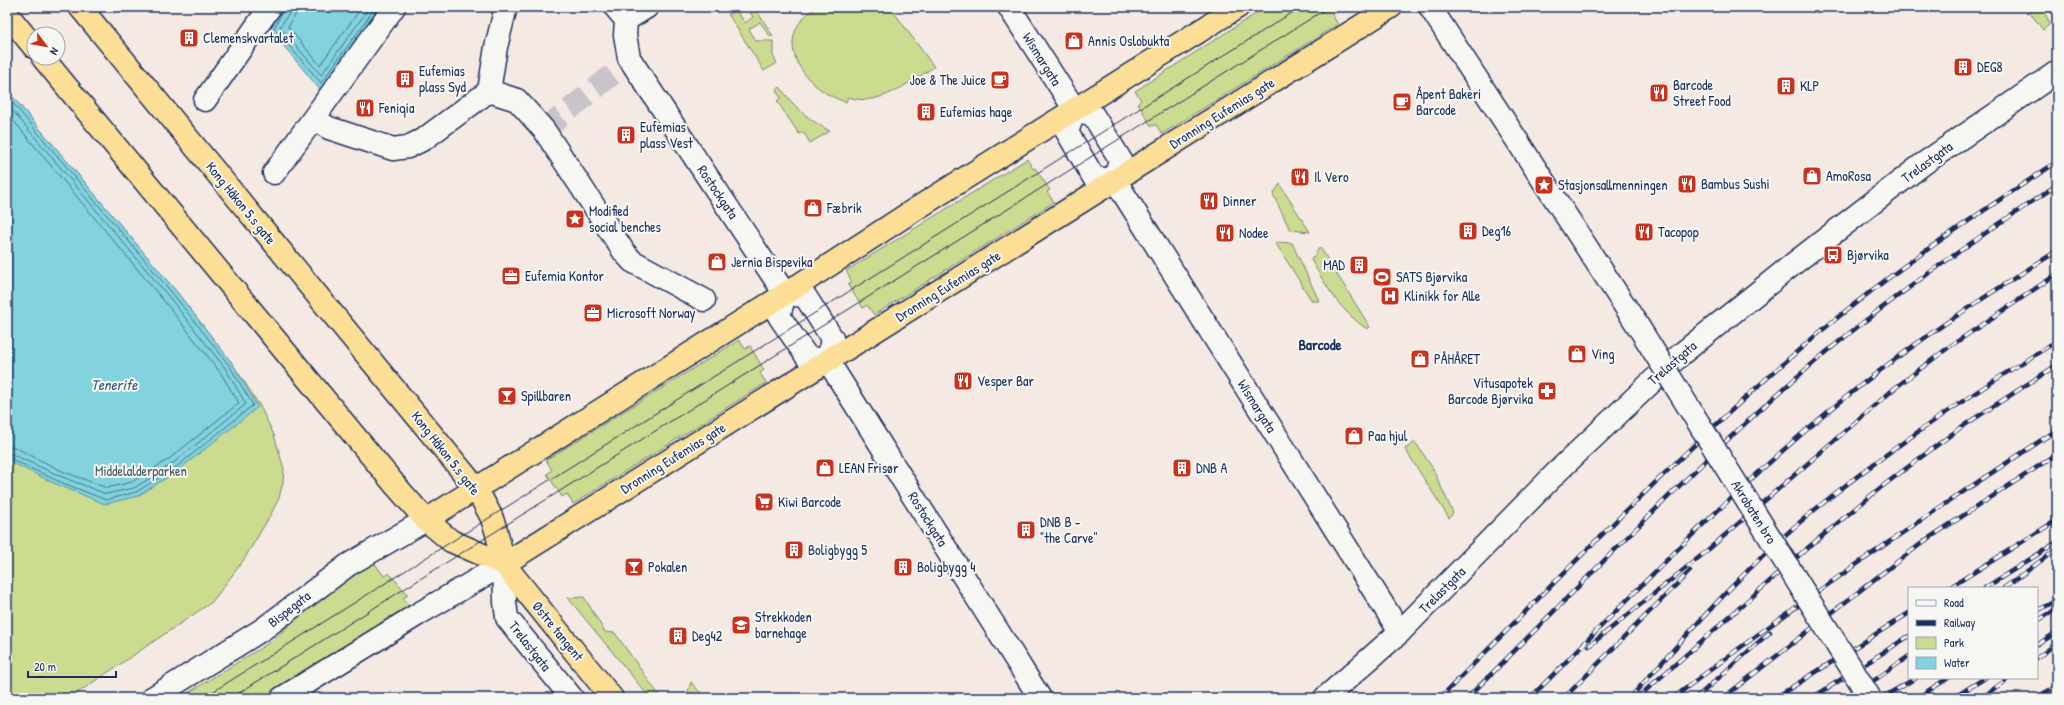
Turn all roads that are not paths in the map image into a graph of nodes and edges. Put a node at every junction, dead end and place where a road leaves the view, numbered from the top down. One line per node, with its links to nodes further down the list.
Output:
1 (80, 7): 24 (highway, Kong Håkon 5.s gate)
2 (270, 7): 16 (street)
3 (394, 7): 18 (street)
4 (506, 7): 15 (street)
5 (647, 7): 11 (street)
6 (1009, 7): 17 (street, Wismargata)
7 (1238, 7): 17 (highway)
8 (1391, 7): 20 (highway, Dronning Eufemias gate)
9 (1430, 7): 34 (street, Akrobaten bro, bridge)
10 (7, 14): 12 (highway)
11 (620, 14): 21 (street, Rostockgata)
12 (26, 37)
13 (50, 66): 25 (highway)
14 (2057, 72): 27 (street, Trelastgata)
15 (489, 91): 18 (street); 22 (street)
16 (205, 100)
17 (1075, 110): 20 (street); 20 (street); 21 (highway)
18 (314, 118): 19 (street)
19 (274, 173)
20 (1116, 180): 23 (highway, Dronning Eufemias gate); 27 (street, Wismargata)
21 (785, 294): 23 (street); 23 (street); 24 (highway)
22 (704, 300)
23 (828, 361): 26 (highway, Dronning Eufemias gate); 32 (street, Rostockgata)
24 (476, 488): 25 (highway); 26 (highway, Kong Håkon 5.s gate)
25 (426, 520): 26 (highway); 28 (street, Bispegata)
26 (504, 564): 29 (street); 30 (street, Trelastgata); 31 (highway, Østre tangent)
27 (1400, 632): 33 (street, Trelastgata)
28 (152, 698)
29 (282, 698)
30 (572, 698)
31 (612, 698)
32 (1040, 698)
33 (1325, 698)
34 (1870, 698)

